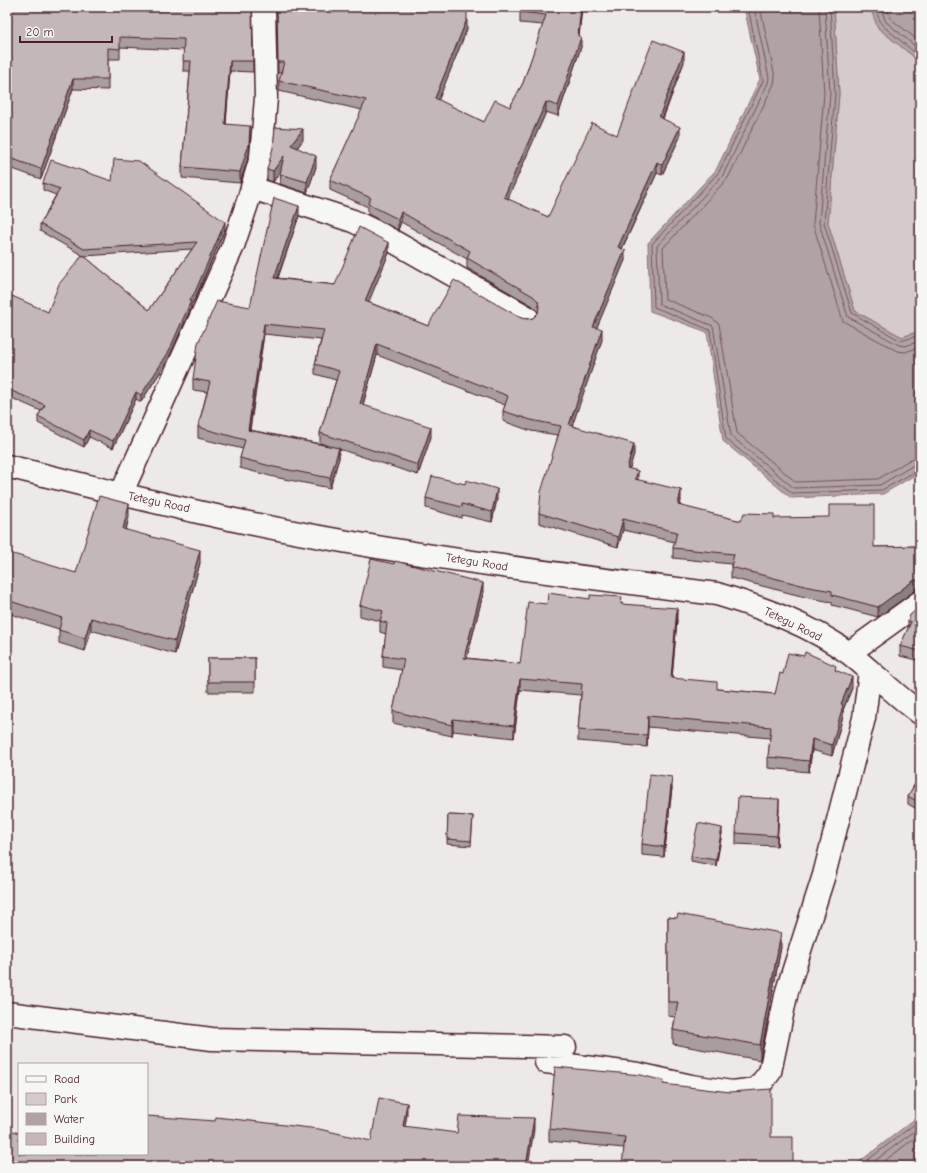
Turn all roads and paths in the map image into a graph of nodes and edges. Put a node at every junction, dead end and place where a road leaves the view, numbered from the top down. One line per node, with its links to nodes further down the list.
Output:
1 (264, 7): 2 (street)
2 (252, 188): 3 (street); 5 (street)
3 (527, 317)
4 (7, 466): 5 (street, Tetegu Road)
5 (121, 494): 7 (street, Tetegu Road)
6 (920, 602): 7 (street)
7 (849, 653): 8 (street, Tetegu Road)
8 (870, 671): 9 (street, Tetegu Road); 12 (street)
9 (920, 713)
10 (7, 1013): 11 (street)
11 (565, 1047)
12 (546, 1062)

